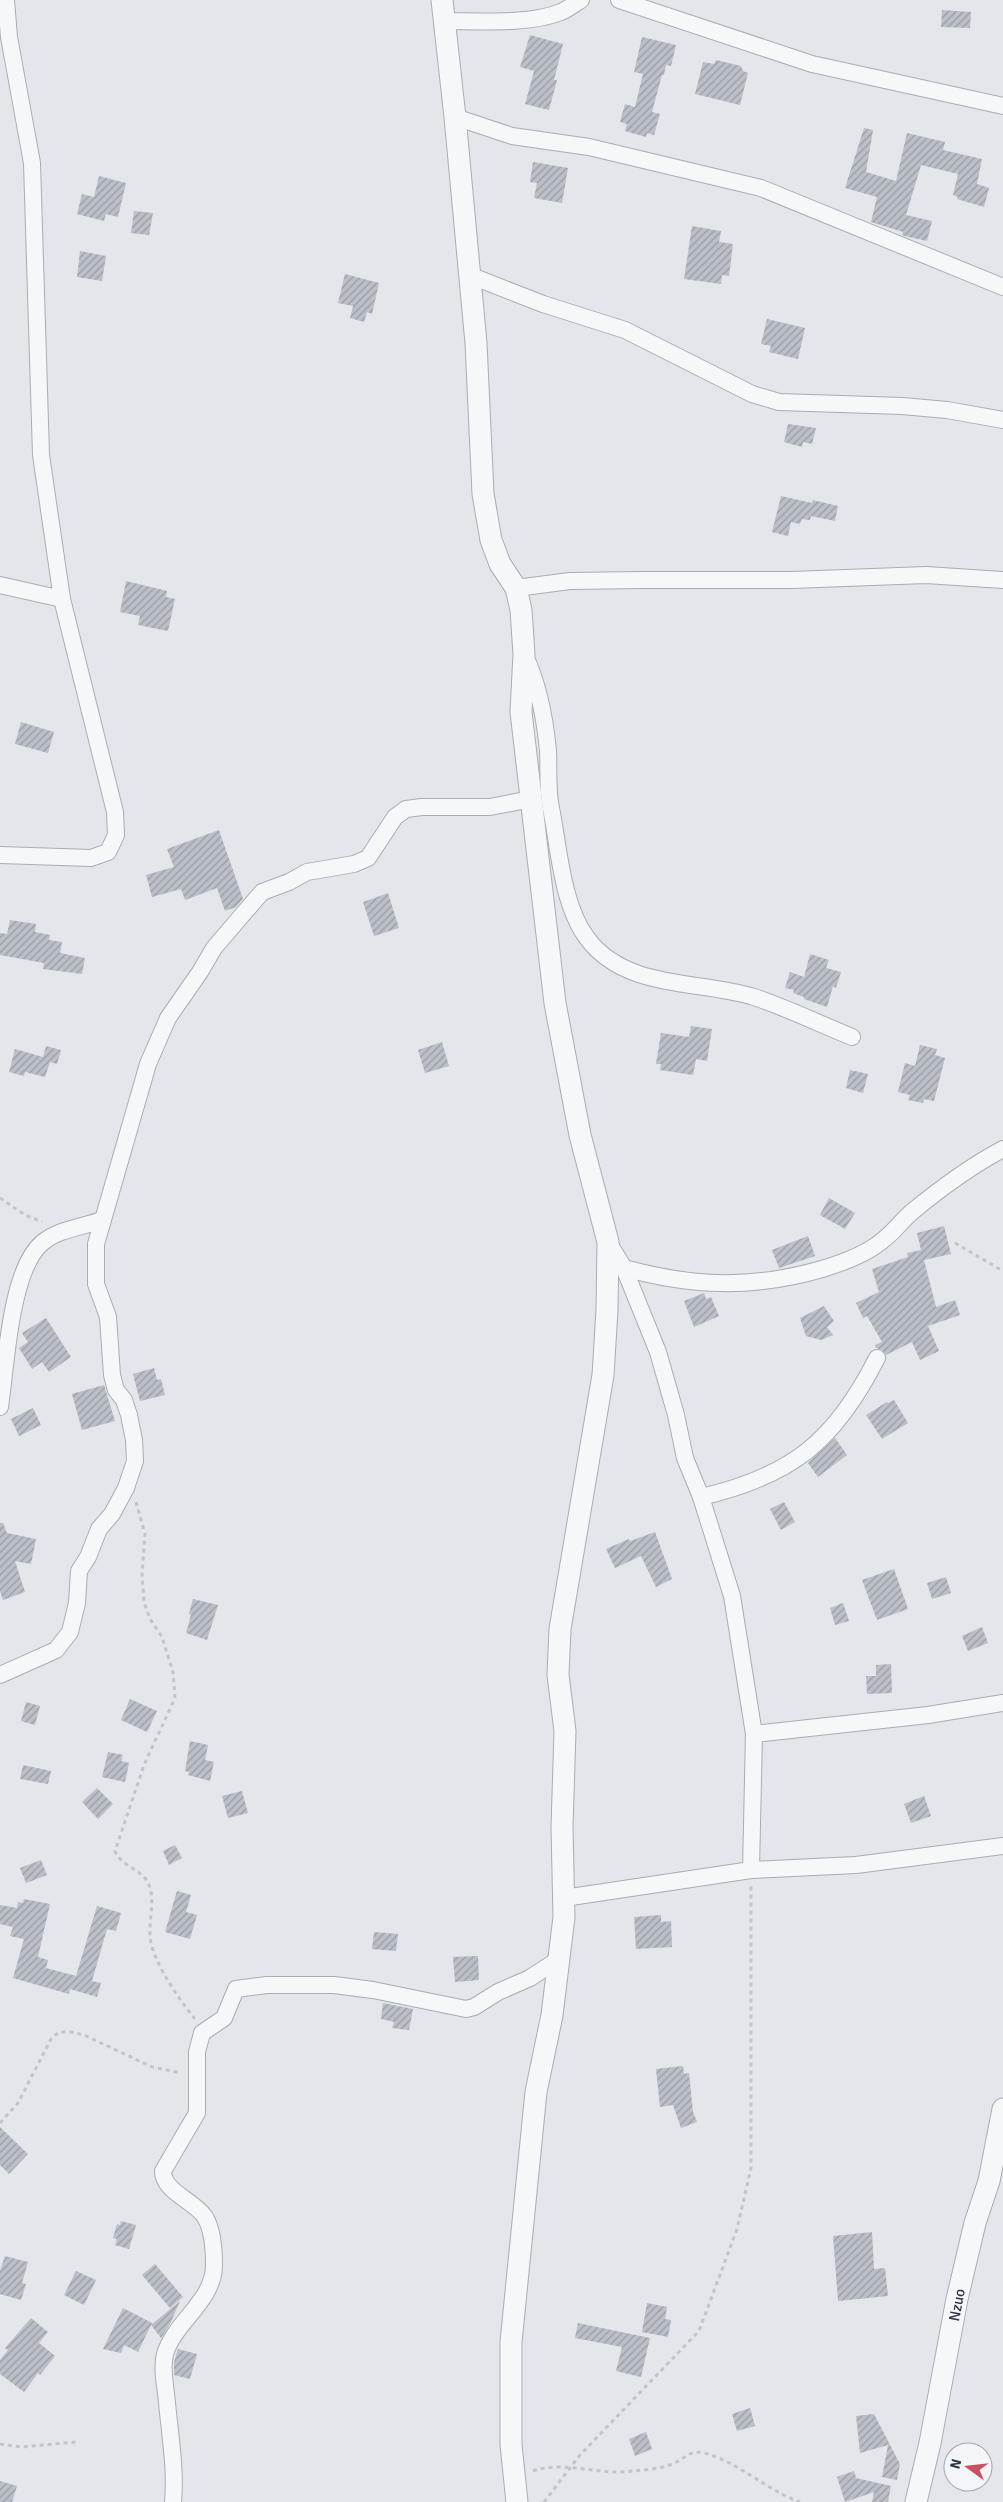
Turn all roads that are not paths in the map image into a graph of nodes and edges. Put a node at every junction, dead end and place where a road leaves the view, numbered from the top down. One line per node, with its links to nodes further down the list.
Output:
1 (6, 0): 13 (street)
2 (581, 0): 4 (street)
3 (619, 0): 5 (street)
4 (443, 10): 6 (street)
5 (1003, 106)
6 (456, 117): 7 (street); 8 (street)
7 (469, 276): 9 (street); 12 (street)
8 (1003, 287)
9 (1003, 420)
10 (1003, 580): 12 (street)
11 (0, 585): 13 (street)
12 (516, 588): 14 (street)
13 (62, 599): 16 (street)
14 (524, 654): 15 (street); 17 (street)
15 (531, 799): 19 (street); 20 (street)
16 (0, 855)
17 (852, 1037)
18 (1003, 1149): 21 (street)
19 (102, 1220): 23 (street); 25 (street)
20 (608, 1242): 21 (street); 30 (street)
21 (624, 1268): 24 (street)
22 (877, 1358): 24 (street)
23 (0, 1407)
24 (702, 1497): 27 (street)
25 (0, 1676)
26 (1003, 1703): 27 (street)
27 (754, 1734): 29 (street)
28 (1003, 1846): 29 (street)
29 (750, 1870): 30 (street)
30 (564, 1898): 31 (street)
31 (559, 1959): 33 (street); 34 (street)
32 (1003, 2109): 35 (street, Nzuo)
33 (172, 2502)
34 (517, 2502)
35 (916, 2502)

